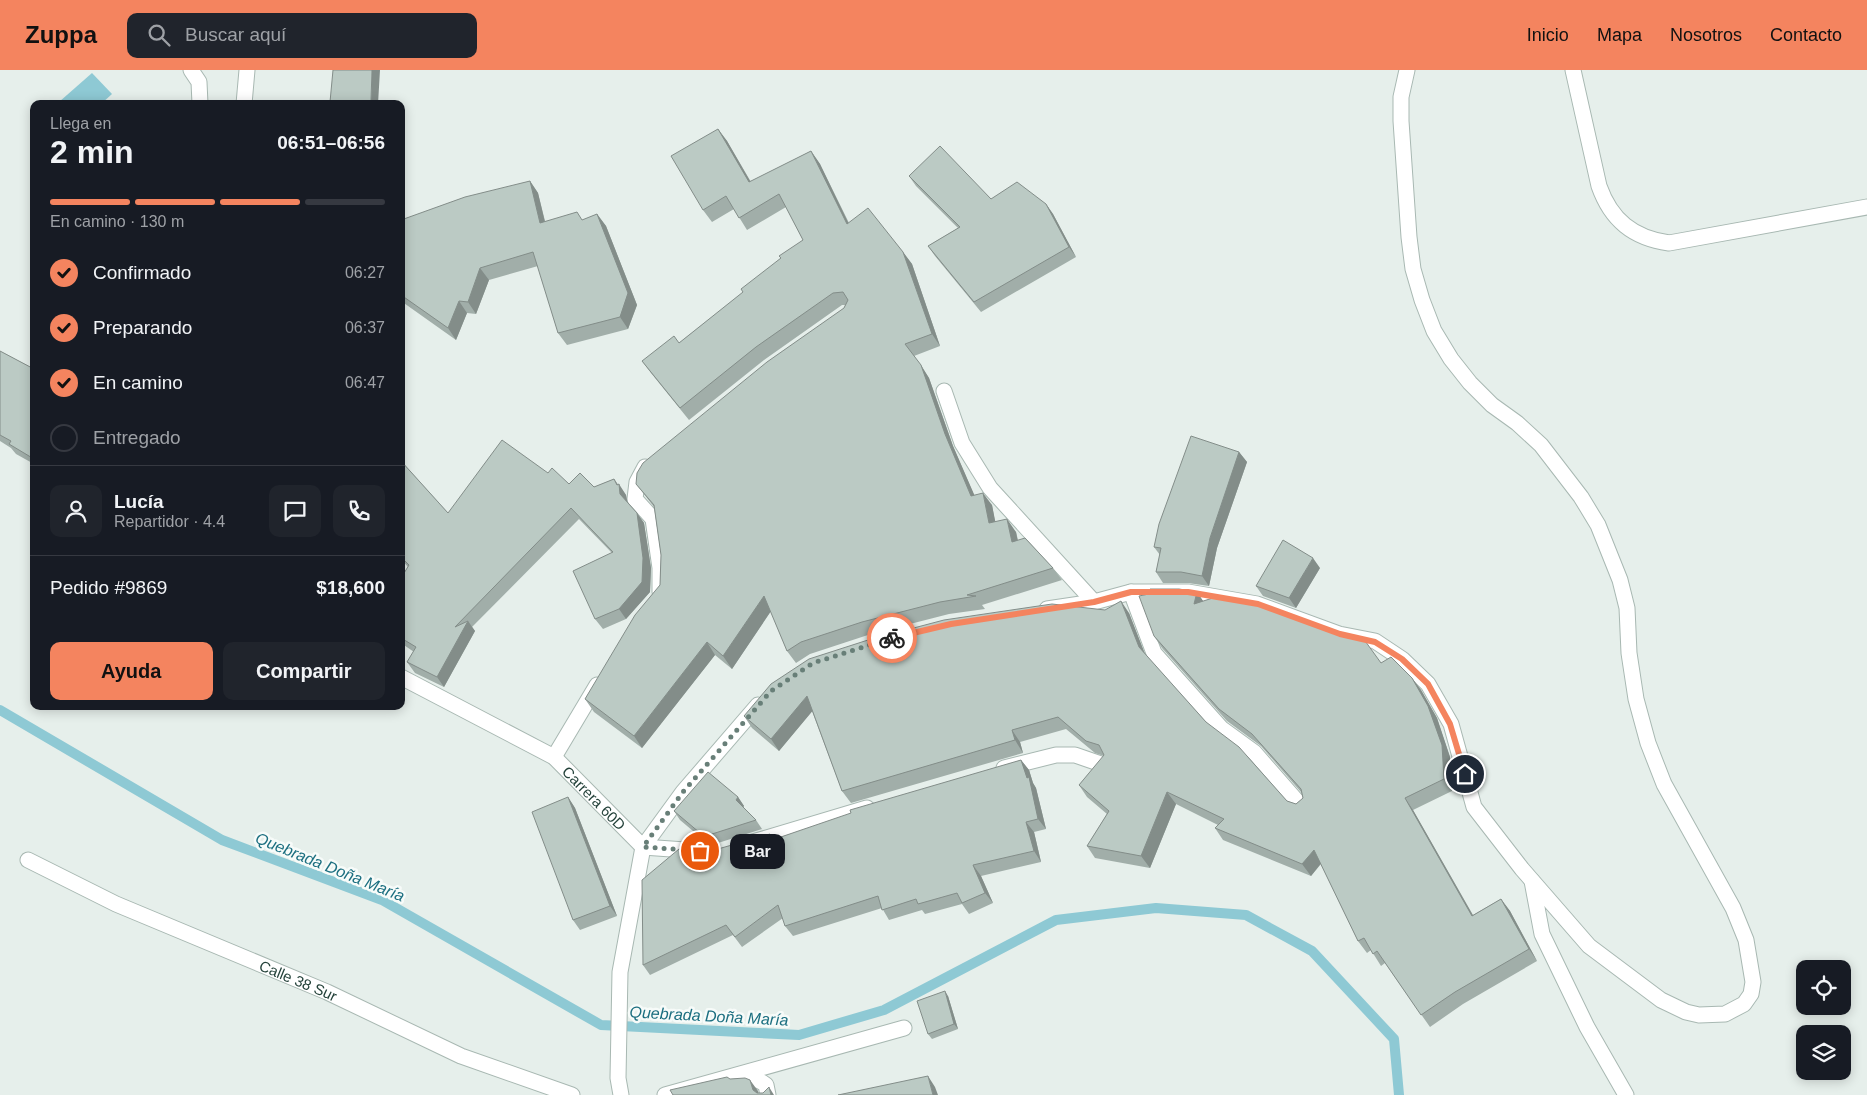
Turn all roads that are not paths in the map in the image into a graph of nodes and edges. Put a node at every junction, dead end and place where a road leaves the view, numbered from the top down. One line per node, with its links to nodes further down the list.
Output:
1 (191, 70): 5 (street)
2 (247, 70): 6 (street)
3 (1407, 70): 26 (street)
4 (1573, 70): 7 (street)
5 (200, 100)
6 (244, 100)
7 (1867, 207)
8 (944, 391): 11 (street)
9 (659, 455): 12 (street)
10 (1131, 592): 11 (street); 21 (street); 26 (street)
11 (1094, 602): 13 (street)
12 (650, 607)
13 (1027, 612)
14 (605, 674): 17 (street)
15 (405, 679): 17 (street, Carrera 60D)
16 (771, 691): 23 (street)
17 (554, 757): 23 (street, Carrera 60D)
18 (1101, 764): 19 (street)
19 (991, 772)
20 (878, 805): 22 (street)
21 (1302, 807)
22 (738, 846)
23 (643, 847): 24 (street); 30 (street)
24 (710, 851)
25 (28, 860): 29 (street, Calle 38 Sur)
26 (1532, 880): 33 (street)
27 (904, 1028): 31 (street)
28 (767, 1090): 32 (street)
29 (572, 1095)
30 (621, 1095)
31 (665, 1095)
32 (688, 1095)
33 (1626, 1095)

